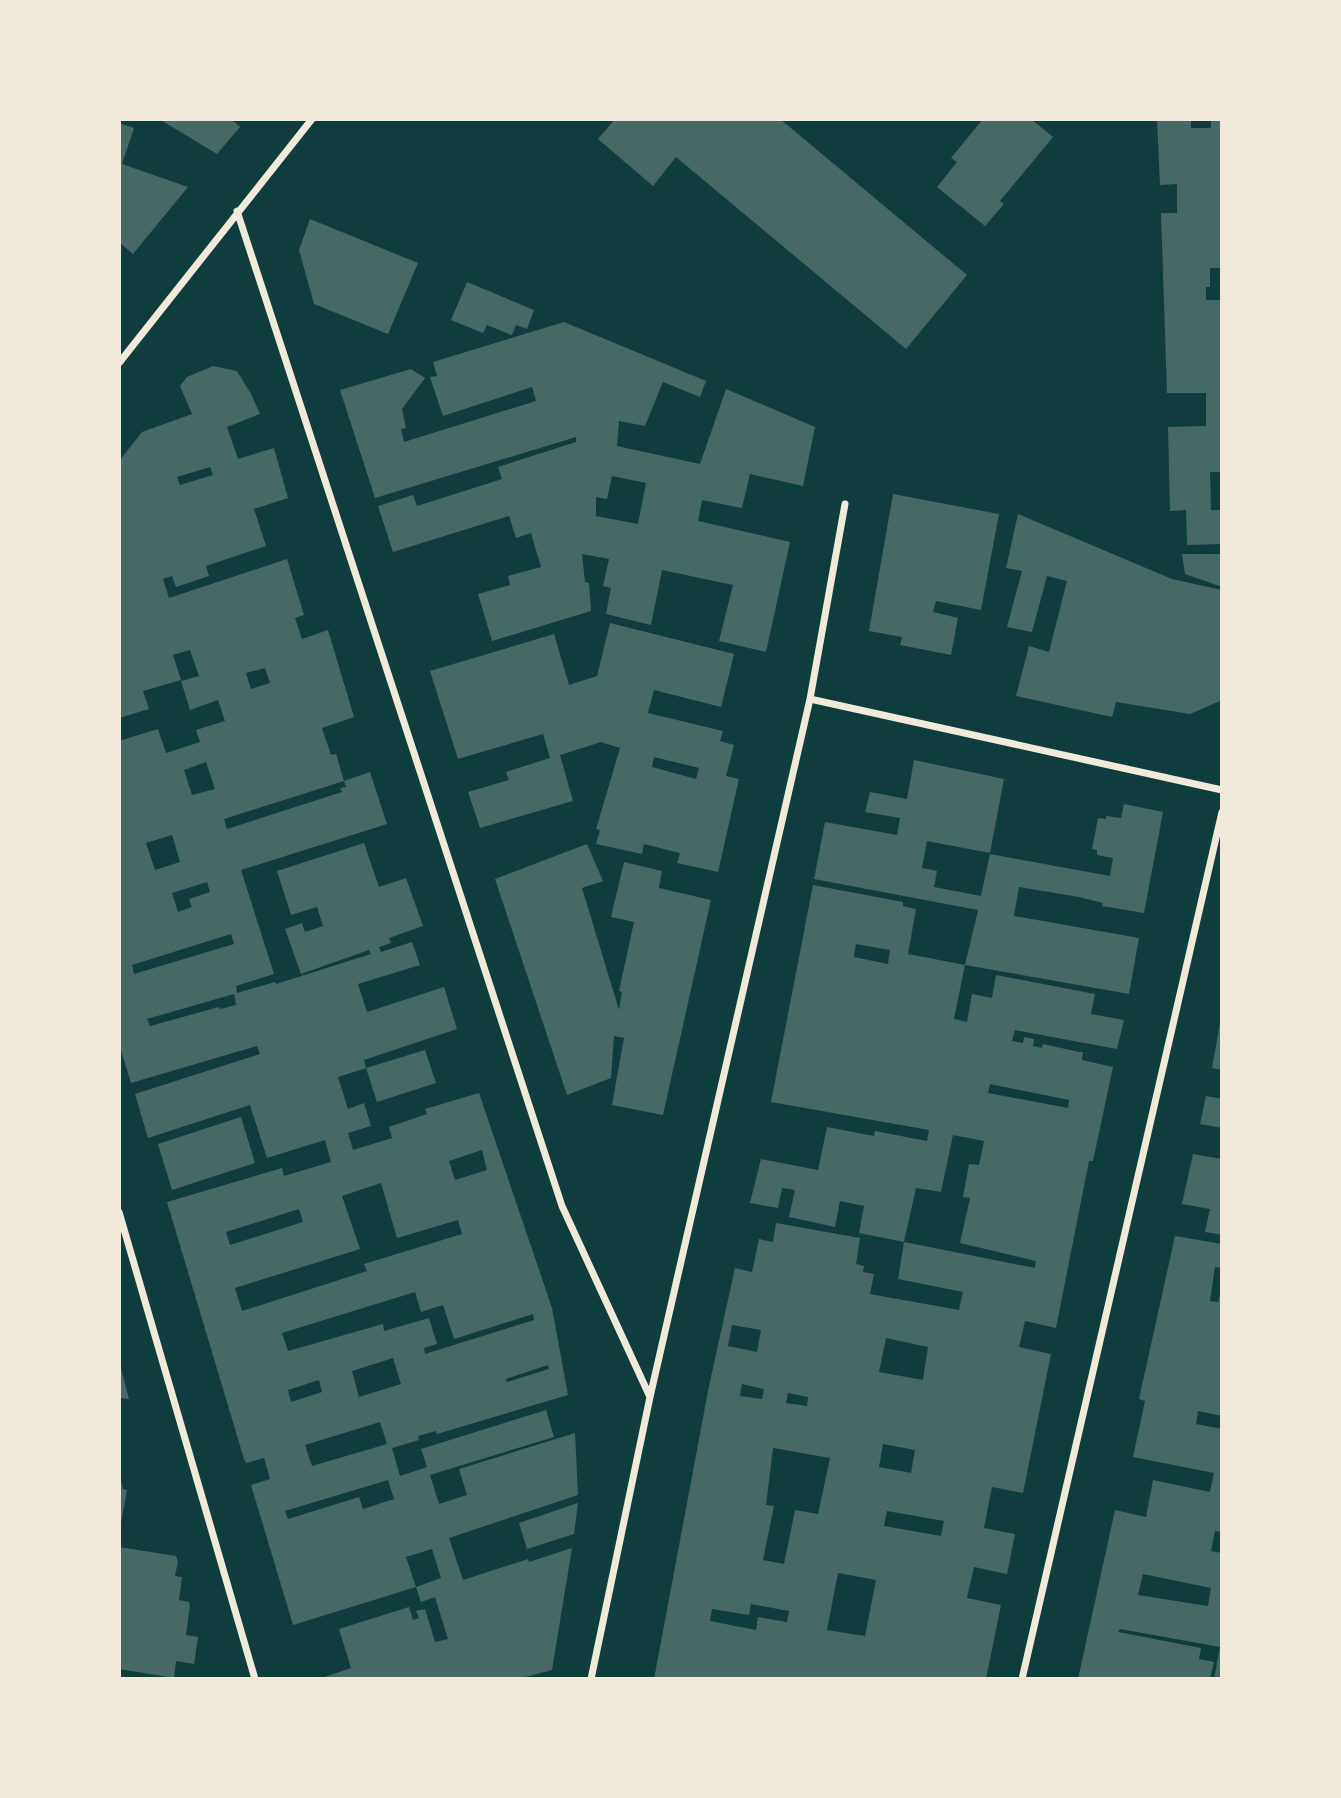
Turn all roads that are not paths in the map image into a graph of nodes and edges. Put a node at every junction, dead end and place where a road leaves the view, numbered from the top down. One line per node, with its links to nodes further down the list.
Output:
1 (312, 119): 2 (street)
2 (237, 211): 3 (street); 9 (street)
3 (119, 363)
4 (845, 504): 5 (street)
5 (810, 699): 6 (street); 9 (street)
6 (1222, 790)
7 (1222, 812): 12 (street)
8 (119, 1214): 10 (street)
9 (650, 1398): 11 (street)
10 (255, 1679)
11 (591, 1679)
12 (1022, 1679)

